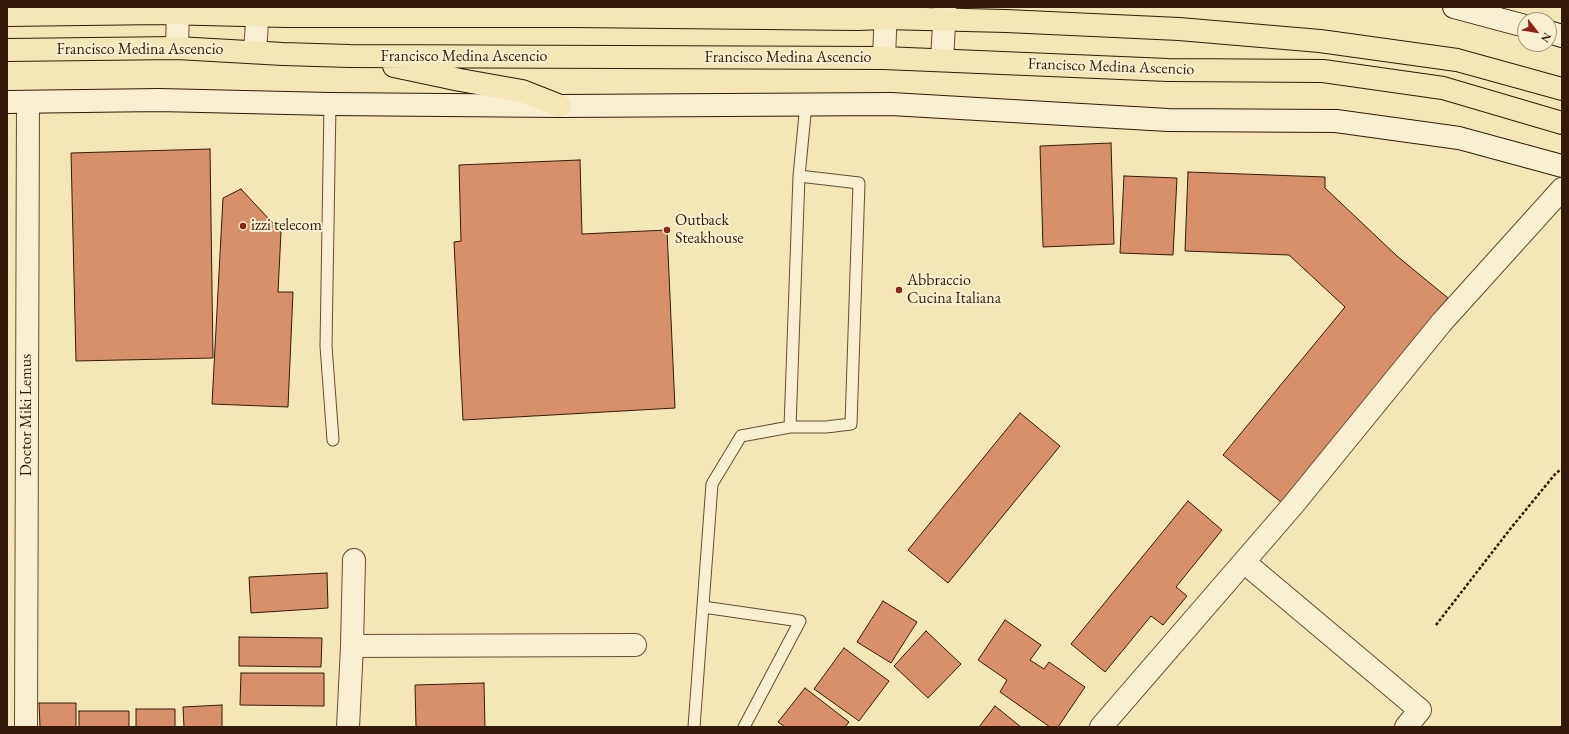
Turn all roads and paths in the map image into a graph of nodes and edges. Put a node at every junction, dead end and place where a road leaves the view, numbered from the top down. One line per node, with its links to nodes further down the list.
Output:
1 (1454, 7): 8 (street)
2 (178, 10): 3 (highway); 7 (highway); 9 (street)
3 (258, 11): 4 (highway); 11 (street)
4 (565, 12): 5 (highway)
5 (885, 13): 6 (highway); 13 (street)
6 (945, 13): 14 (street); 15 (highway)
7 (7, 15)
8 (1517, 24)
9 (177, 48): 10 (highway, Francisco Medina Ascencio); 11 (highway, Francisco Medina Ascencio)
10 (7, 50)
11 (255, 52): 12 (highway, Francisco Medina Ascencio)
12 (350, 56): 13 (highway, Francisco Medina Ascencio); 20 (highway)
13 (884, 58): 14 (highway, Francisco Medina Ascencio)
14 (942, 60): 21 (highway, Francisco Medina Ascencio)
15 (1562, 89)
16 (7, 102): 17 (street)
17 (28, 102): 18 (street); 34 (street, Doctor Miki Lemus)
18 (330, 104): 20 (street); 26 (lane)
19 (806, 104): 20 (street); 22 (street); 23 (lane)
20 (560, 106)
21 (1562, 123)
22 (1562, 166)
23 (799, 176): 25 (lane); 25 (lane)
24 (1562, 189): 29 (street)
25 (790, 427): 30 (lane)
26 (333, 440)
27 (1562, 469): 31 (path)
28 (354, 560): 33 (street)
29 (1244, 562): 38 (street); 39 (street)
30 (703, 607): 36 (lane); 37 (lane)
31 (1436, 624)
32 (635, 645): 33 (street)
33 (352, 646): 35 (street)
34 (26, 727)
35 (348, 727)
36 (694, 727)
37 (744, 727)
38 (1101, 727)
39 (1406, 727)

